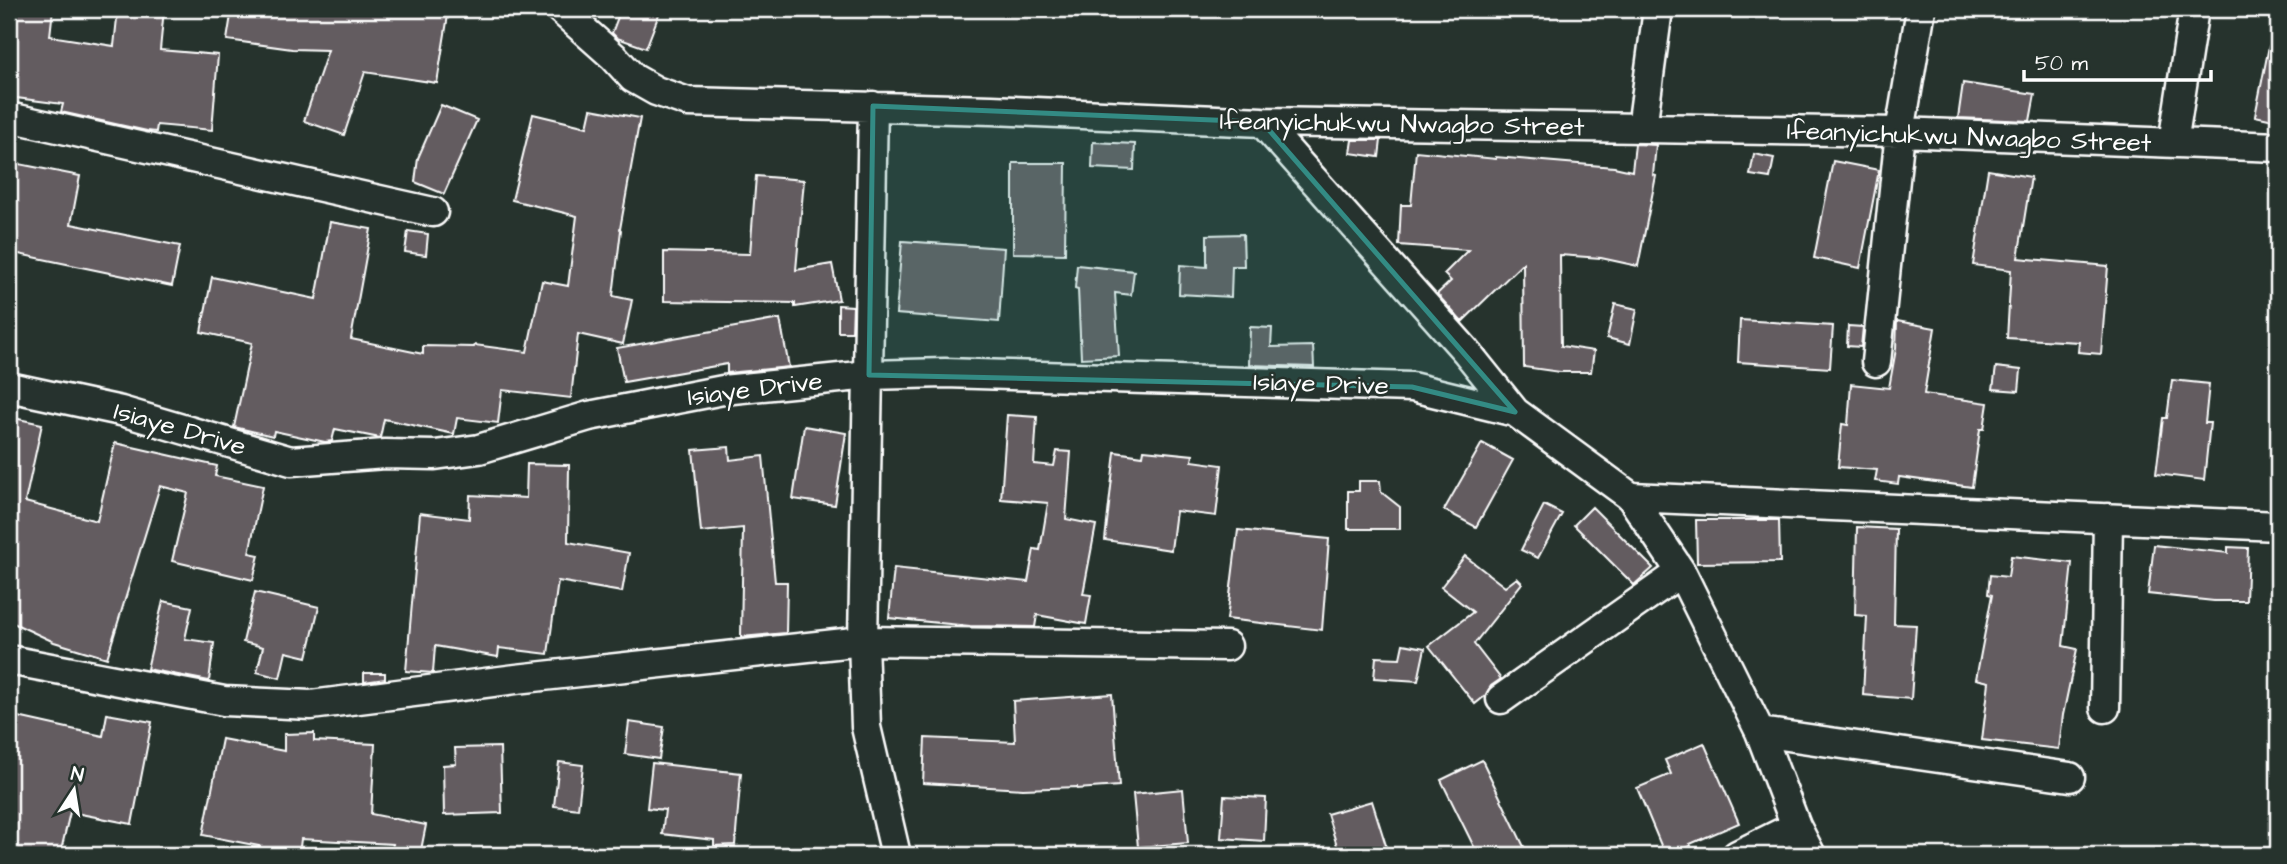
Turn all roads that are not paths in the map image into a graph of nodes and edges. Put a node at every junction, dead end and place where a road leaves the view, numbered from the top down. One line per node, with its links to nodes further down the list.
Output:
1 (560, 9): 5 (street, Ifeanyichukwu Nwagbo Street)
2 (1658, 9): 8 (street)
3 (1921, 9): 9 (street)
4 (2194, 9): 10 (street)
5 (873, 106): 7 (street, Ifeanyichukwu Nwagbo Street); 14 (street)
6 (9, 117): 12 (street)
7 (1262, 122): 8 (street, Ifeanyichukwu Nwagbo Street); 16 (street)
8 (1642, 128): 9 (street, Ifeanyichukwu Nwagbo Street)
9 (1900, 132): 10 (street, Ifeanyichukwu Nwagbo Street); 13 (street)
10 (2173, 143): 11 (street, Ifeanyichukwu Nwagbo Street)
11 (2278, 147)
12 (433, 212)
13 (1876, 362)
14 (869, 375): 15 (street, Isiaye Drive); 16 (street, Isiaye Drive); 21 (street)
15 (9, 387)
16 (1515, 412): 17 (street)
17 (1631, 497): 18 (street); 20 (street)
18 (2108, 518): 19 (street); 25 (street)
19 (2278, 526)
20 (1681, 572): 24 (street); 26 (street)
21 (863, 641): 22 (street); 23 (street); 29 (street)
22 (1227, 646)
23 (9, 660)
24 (1502, 699)
25 (2105, 708)
26 (1760, 732): 27 (street); 28 (street)
27 (2070, 777)
28 (1796, 826): 30 (street); 31 (street)
29 (896, 855)
30 (1737, 855)
31 (1811, 855)

